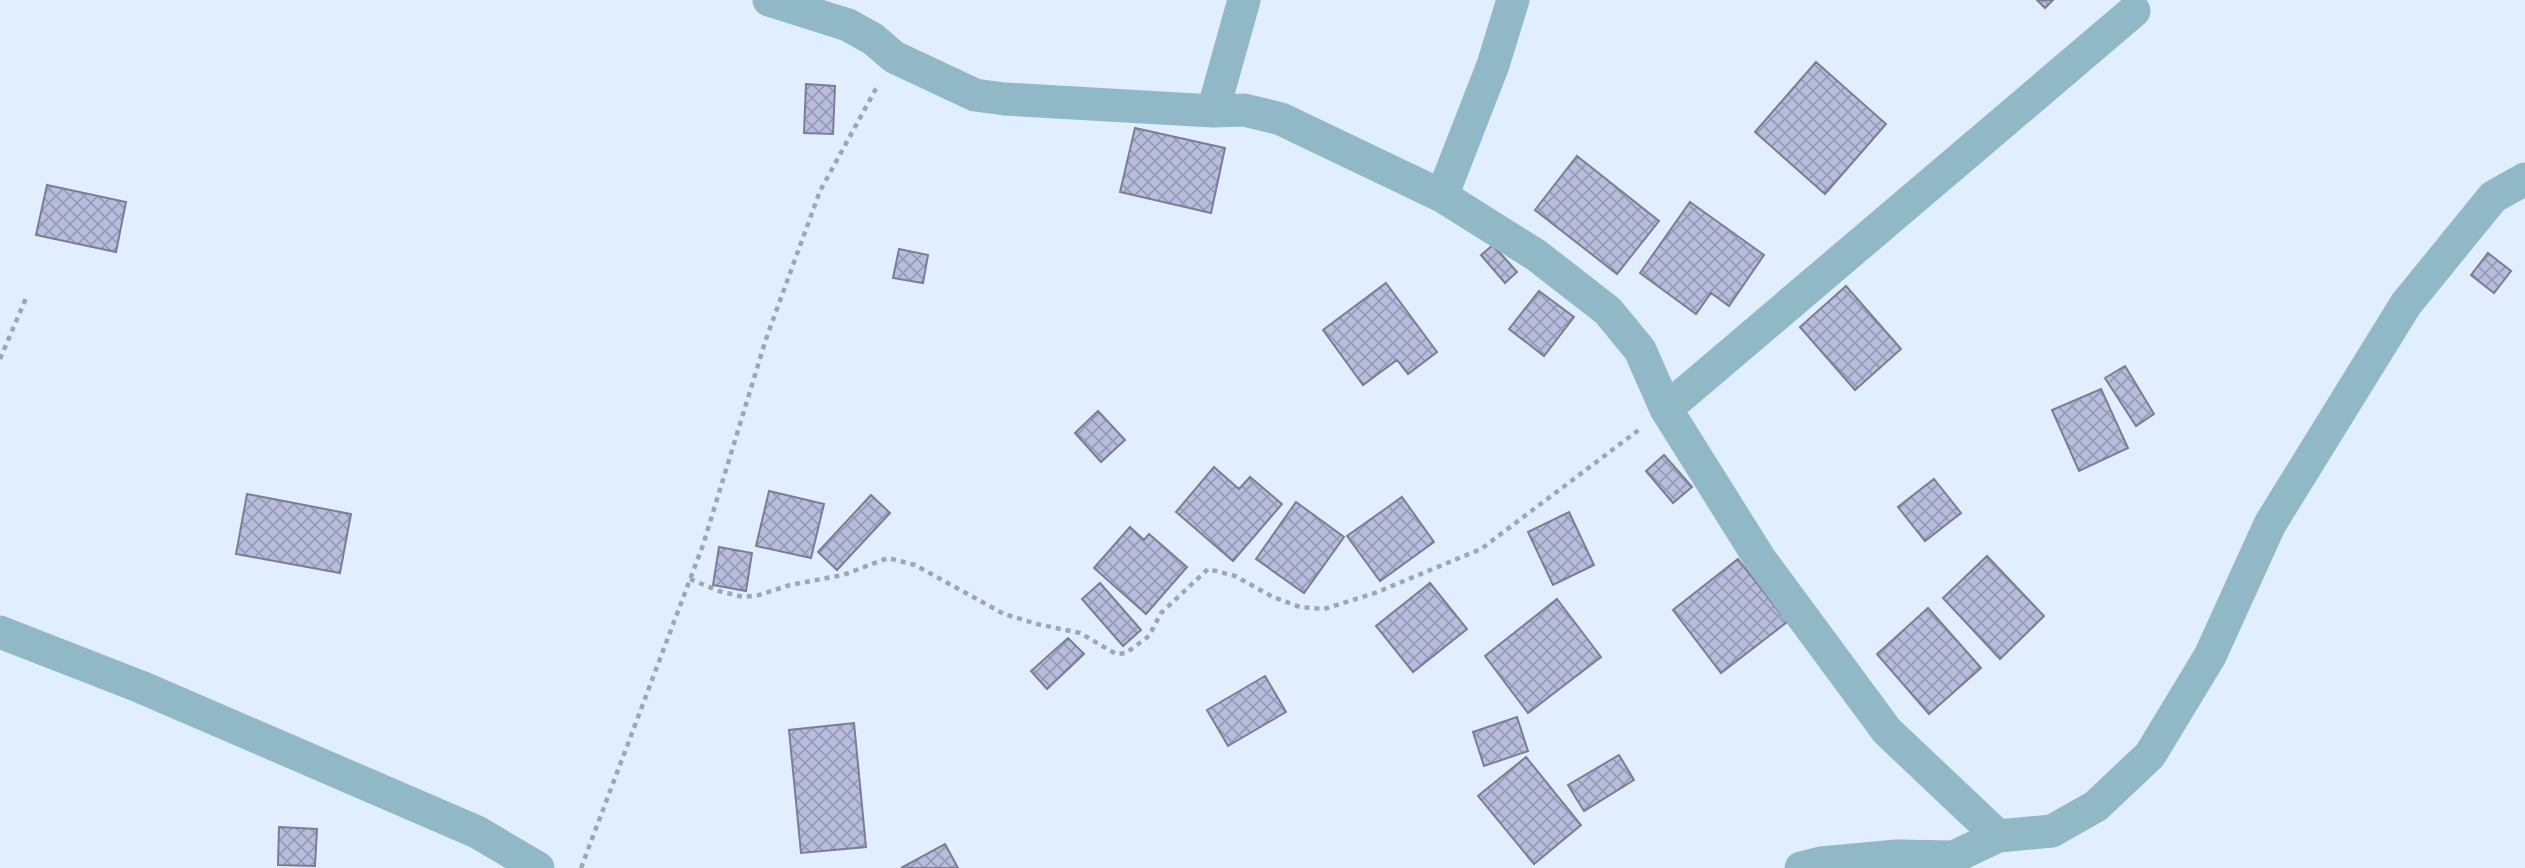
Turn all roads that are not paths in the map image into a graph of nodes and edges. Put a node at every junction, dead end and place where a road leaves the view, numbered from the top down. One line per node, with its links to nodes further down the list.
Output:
1 (769, 0): 5 (street)
2 (1244, 0): 5 (street)
3 (1513, 0): 7 (street)
4 (2134, 11): 8 (street)
5 (1213, 111): 7 (street)
6 (2525, 179): 10 (street)
7 (1442, 196): 8 (street)
8 (1666, 410): 10 (street)
9 (0, 632): 11 (street)
10 (1998, 836): 12 (street)
11 (538, 868)
12 (1801, 868)

